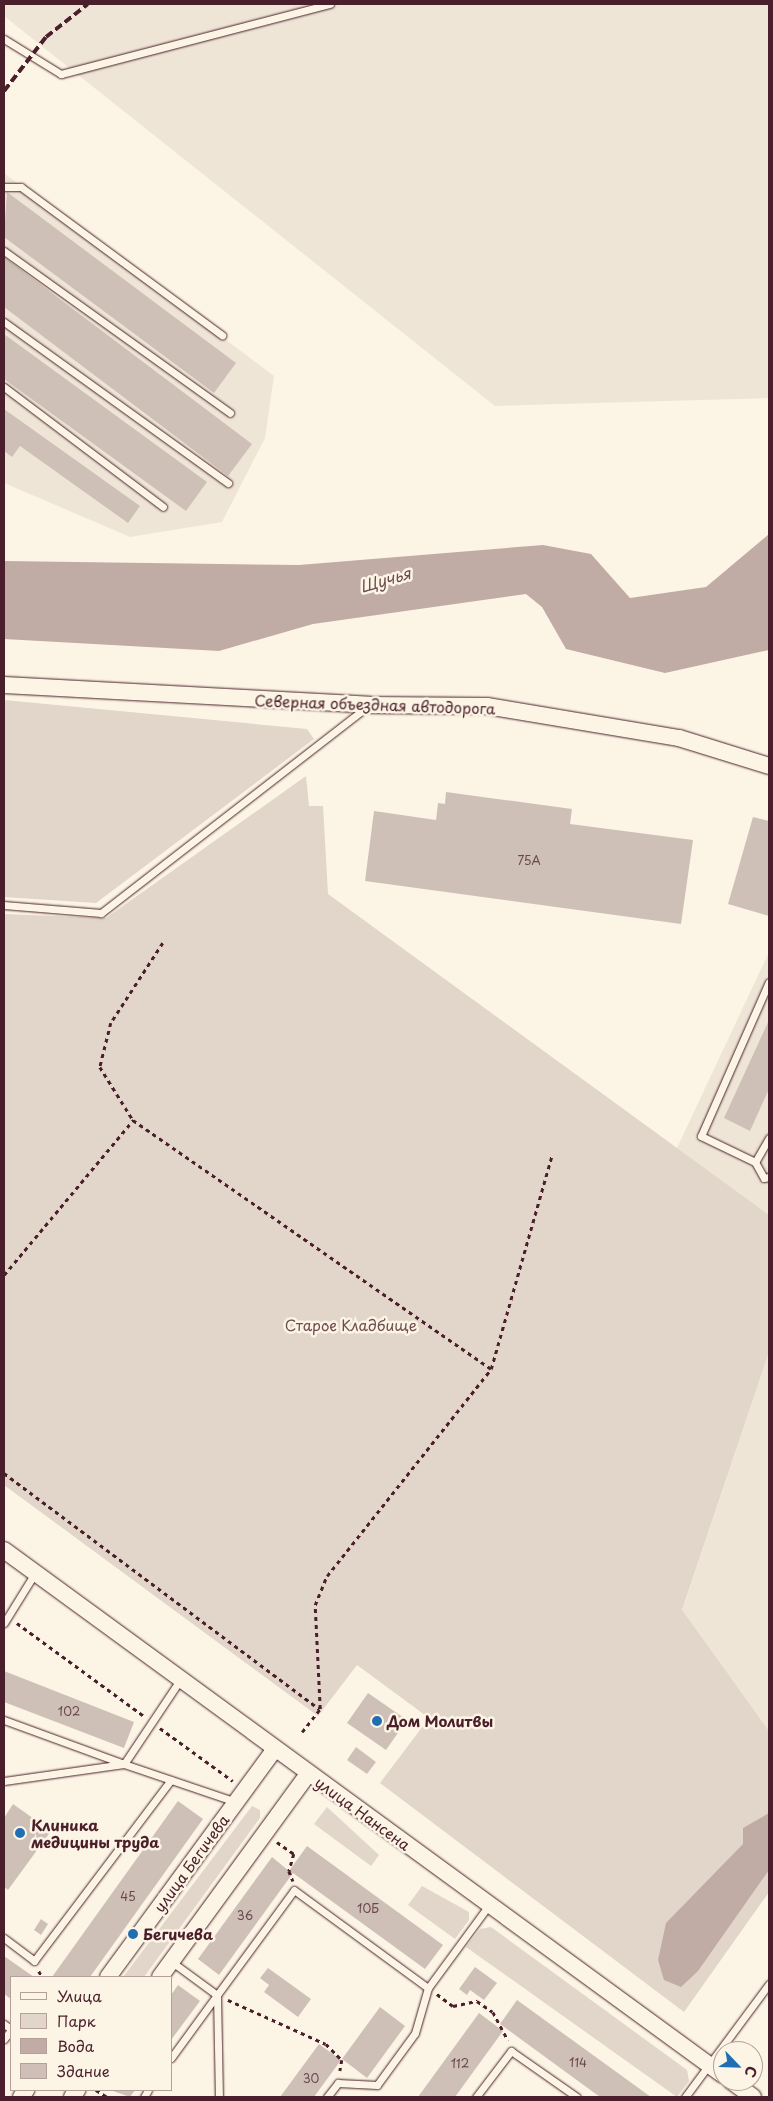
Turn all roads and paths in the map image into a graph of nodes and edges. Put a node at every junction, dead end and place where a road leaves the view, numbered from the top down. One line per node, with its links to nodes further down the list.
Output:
1 (330, 4): 2 (lane)
2 (4, 39)
3 (4, 187): 6 (lane)
4 (4, 251): 8 (lane)
5 (4, 322): 9 (lane)
6 (222, 335)
7 (4, 388): 10 (lane)
8 (230, 412)
9 (228, 484)
10 (162, 506)
11 (4, 685): 12 (street, Северная объездная автодорога)
12 (369, 705): 13 (street, Северная объездная автодорога); 14 (lane)
13 (769, 766)
14 (4, 905)
15 (163, 943): 17 (path)
16 (769, 982): 20 (lane)
17 (133, 1120): 22 (path); 23 (path)
18 (769, 1138): 20 (lane)
19 (552, 1155): 23 (path)
20 (756, 1162): 21 (lane)
21 (769, 1178)
22 (4, 1275)
23 (491, 1370): 29 (path)
24 (4, 1473): 29 (path)
25 (4, 1550): 26 (street, улица Нансена)
26 (35, 1572): 27 (lane); 28 (street, улица Нансена)
27 (6, 1620): 31 (path)
28 (180, 1680): 31 (lane); 33 (street, улица Нансена)
29 (320, 1709): 32 (path)
30 (4, 1720): 34 (lane)
31 (152, 1722): 34 (lane); 38 (path)
32 (302, 1732)
33 (275, 1750): 35 (street, улица Нансена); 39 (street, улица Бегичева)
34 (124, 1764): 36 (lane); 37 (lane)
35 (308, 1774): 42 (street, улица Нансена); 44 (street)
36 (171, 1780): 39 (lane); 43 (lane)
37 (4, 1781)
38 (236, 1783)
39 (236, 1802): 45 (street, улица Бегичева)
40 (276, 1841): 41 (path)
41 (294, 1890): 48 (lane); 49 (lane)
42 (489, 1905): 48 (lane); 52 (street, улица Нансена)
43 (4, 1938)
44 (171, 1961): 46 (street); 49 (lane)
45 (109, 1976)
46 (161, 1976)
47 (769, 1984): 52 (lane)
48 (428, 1988): 50 (path); 54 (lane)
49 (217, 1995): 51 (lane); 54 (path); 55 (lane)
50 (512, 2052): 57 (lane); 58 (lane)
51 (172, 2057)
52 (709, 2065): 53 (street, улица Нансена); 59 (lane)
53 (713, 2068)
54 (338, 2083): 56 (lane)
55 (219, 2097)
56 (327, 2097)
57 (476, 2097)
58 (577, 2097)
59 (685, 2097)

